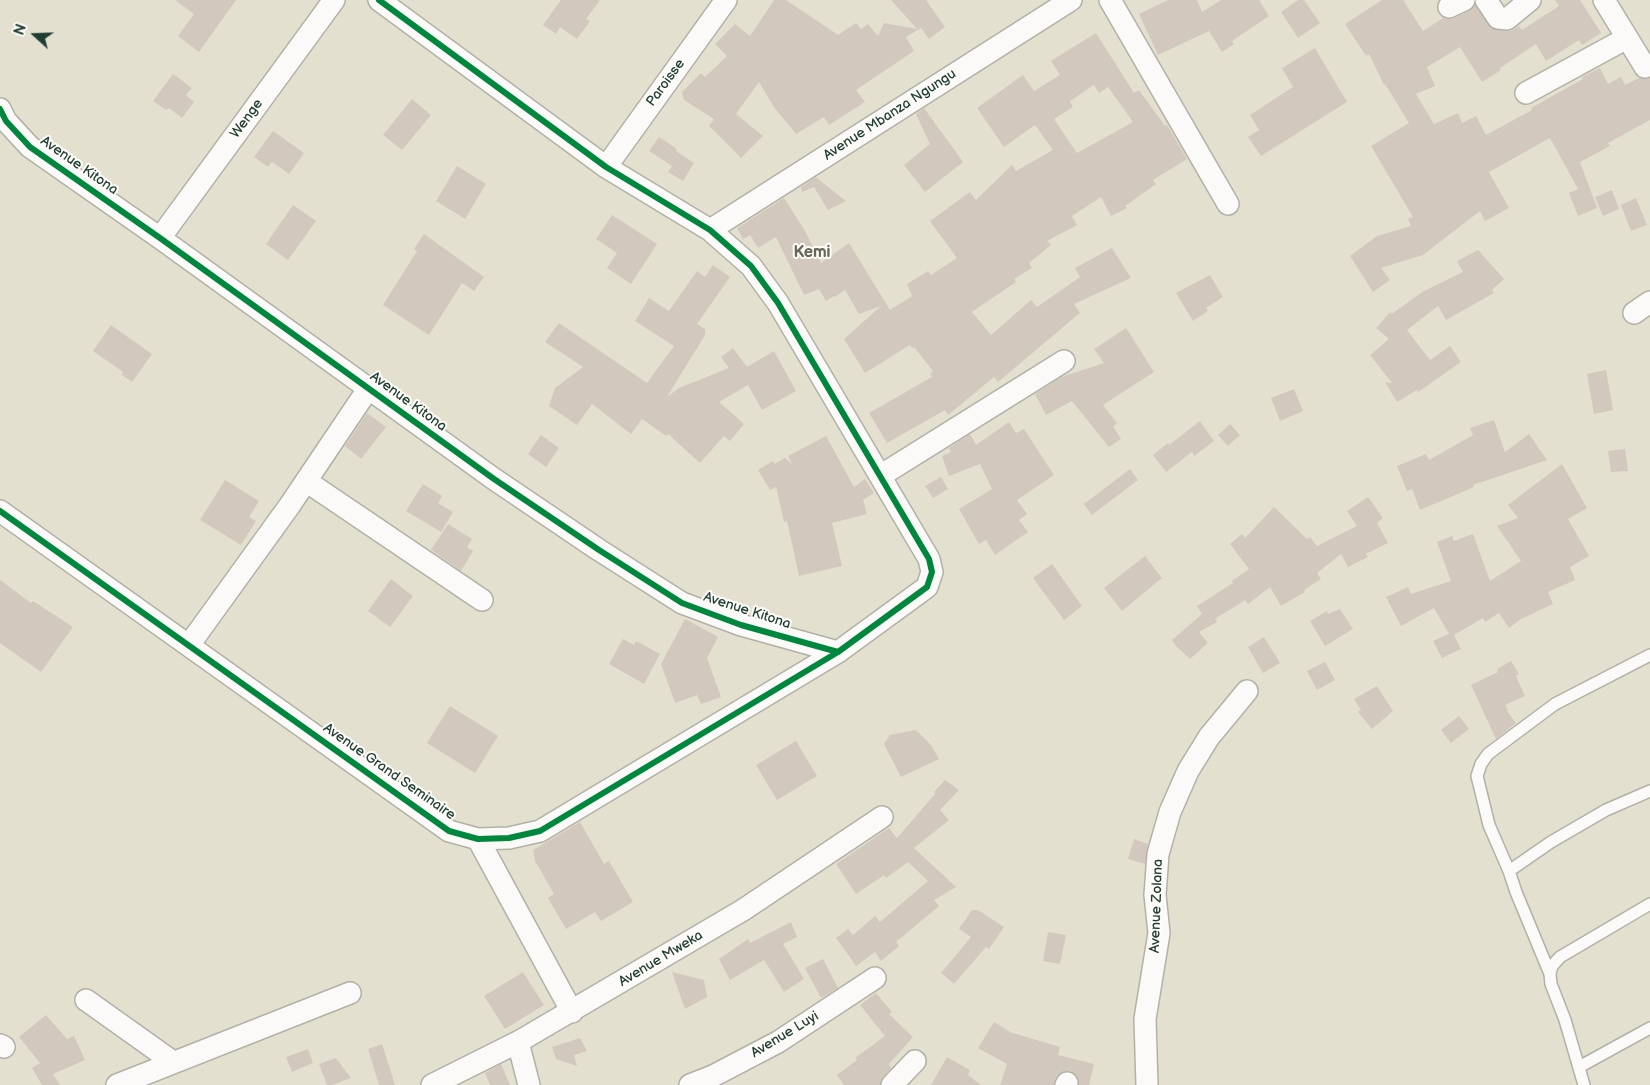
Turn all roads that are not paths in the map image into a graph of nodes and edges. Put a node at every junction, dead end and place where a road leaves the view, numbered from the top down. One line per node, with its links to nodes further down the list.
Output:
1 (334, 0): 16 (street, Wenge)
2 (379, 0): 13 (street)
3 (726, 0): 13 (street, Paroisse)
4 (1070, 0): 15 (street, Avenue Mbanza Ngungu)
5 (1110, 0): 14 (street)
6 (1486, 0): 7 (street)
7 (1530, 0)
8 (1604, 0): 9 (street)
9 (1627, 38): 10 (street); 11 (street)
10 (1644, 67)
11 (1526, 93)
12 (0, 110): 16 (street, Avenue Kitona)
13 (606, 166): 15 (street)
14 (1228, 204)
15 (710, 230): 19 (street)
16 (160, 238): 18 (street, Avenue Kitona)
17 (1064, 361): 19 (street)
18 (368, 389): 20 (street); 24 (street, Avenue Kitona)
19 (880, 476): 24 (street, Avenue Grand Seminaire)
20 (306, 481): 22 (street); 23 (street)
21 (0, 511): 23 (street, Avenue Grand Seminaire)
22 (482, 600)
23 (189, 645): 29 (street, Avenue Grand Seminaire)
24 (838, 652): 29 (street, Avenue Grand Seminaire)
25 (1650, 655): 30 (lane)
26 (1247, 692): 47 (street, Avenue Zolana)
27 (1650, 791): 30 (lane)
28 (882, 817): 36 (street, Avenue Mweka)
29 (478, 839): 36 (street)
30 (1509, 871): 32 (lane)
31 (1650, 904): 32 (lane)
32 (1550, 974): 41 (lane)
33 (875, 978): 45 (street, Avenue Luyi)
34 (350, 993): 39 (street)
35 (86, 1000): 39 (street)
36 (572, 1012): 38 (street, Avenue Mweka)
37 (1650, 1028): 41 (lane)
38 (518, 1042): 43 (street, Avenue Mweka); 44 (street)
39 (173, 1062): 42 (street)
40 (915, 1062): 46 (street)
41 (1579, 1067): 48 (lane)
42 (117, 1085)
43 (432, 1085)
44 (528, 1085)
45 (690, 1085)
46 (892, 1085)
47 (1147, 1085)
48 (1584, 1085)

